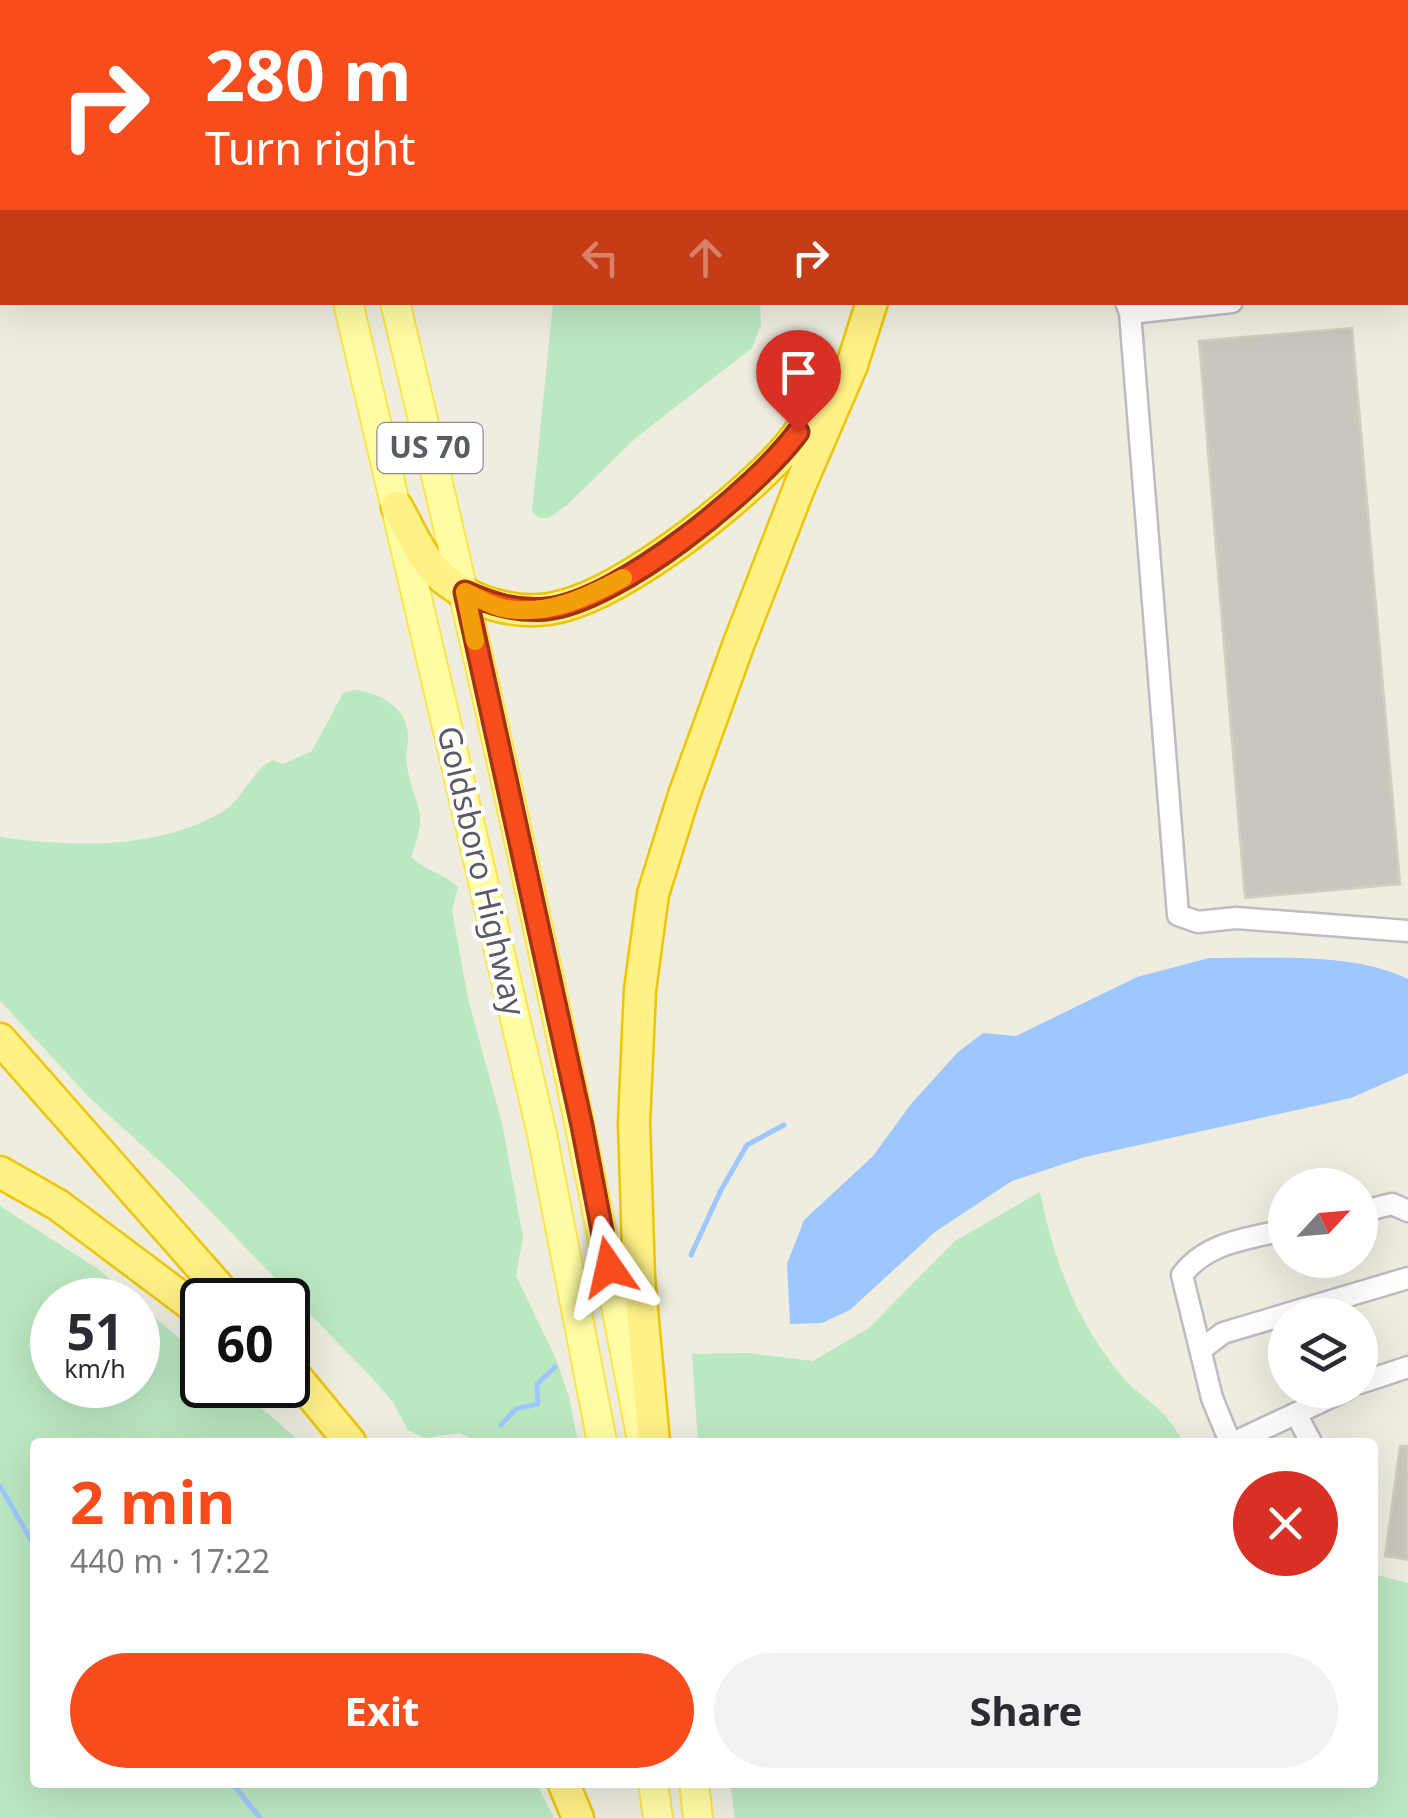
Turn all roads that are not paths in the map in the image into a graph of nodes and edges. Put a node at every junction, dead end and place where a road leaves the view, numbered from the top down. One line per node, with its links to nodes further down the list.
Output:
1 (349, 305): 7 (main road, Goldsboro Highway / US 70)
2 (396, 305): 8 (main road, US 70)
3 (869, 305): 8 (highway)
4 (870, 305): 29 (highway)
5 (1180, 305): 6 (street)
6 (1128, 308): 9 (street)
7 (397, 507): 8 (highway); 27 (main road, Goldsboro Highway / US 70)
8 (465, 592): 28 (main road, US 70)
9 (1408, 931)
10 (0, 1039): 15 (highway)
11 (0, 1172): 17 (highway)
12 (1378, 1208): 13 (street)
13 (1408, 1211)
14 (1268, 1234): 18 (street)
15 (211, 1278)
16 (1408, 1278): 18 (street)
17 (180, 1296)
18 (1202, 1348): 30 (street)
19 (1408, 1367): 20 (street)
20 (1378, 1377)
21 (310, 1394): 26 (highway)
22 (310, 1408): 25 (highway)
23 (1308, 1408): 24 (street)
24 (1296, 1414): 31 (street); 32 (street)
25 (344, 1438)
26 (346, 1438)
27 (601, 1438)
28 (642, 1438)
29 (654, 1438)
30 (1230, 1438)
31 (1241, 1438)
32 (1309, 1438)
33 (566, 1788): 36 (highway)
34 (654, 1788): 37 (main road)
35 (695, 1788): 38 (main road)
36 (578, 1818)
37 (658, 1818)
38 (698, 1818)

